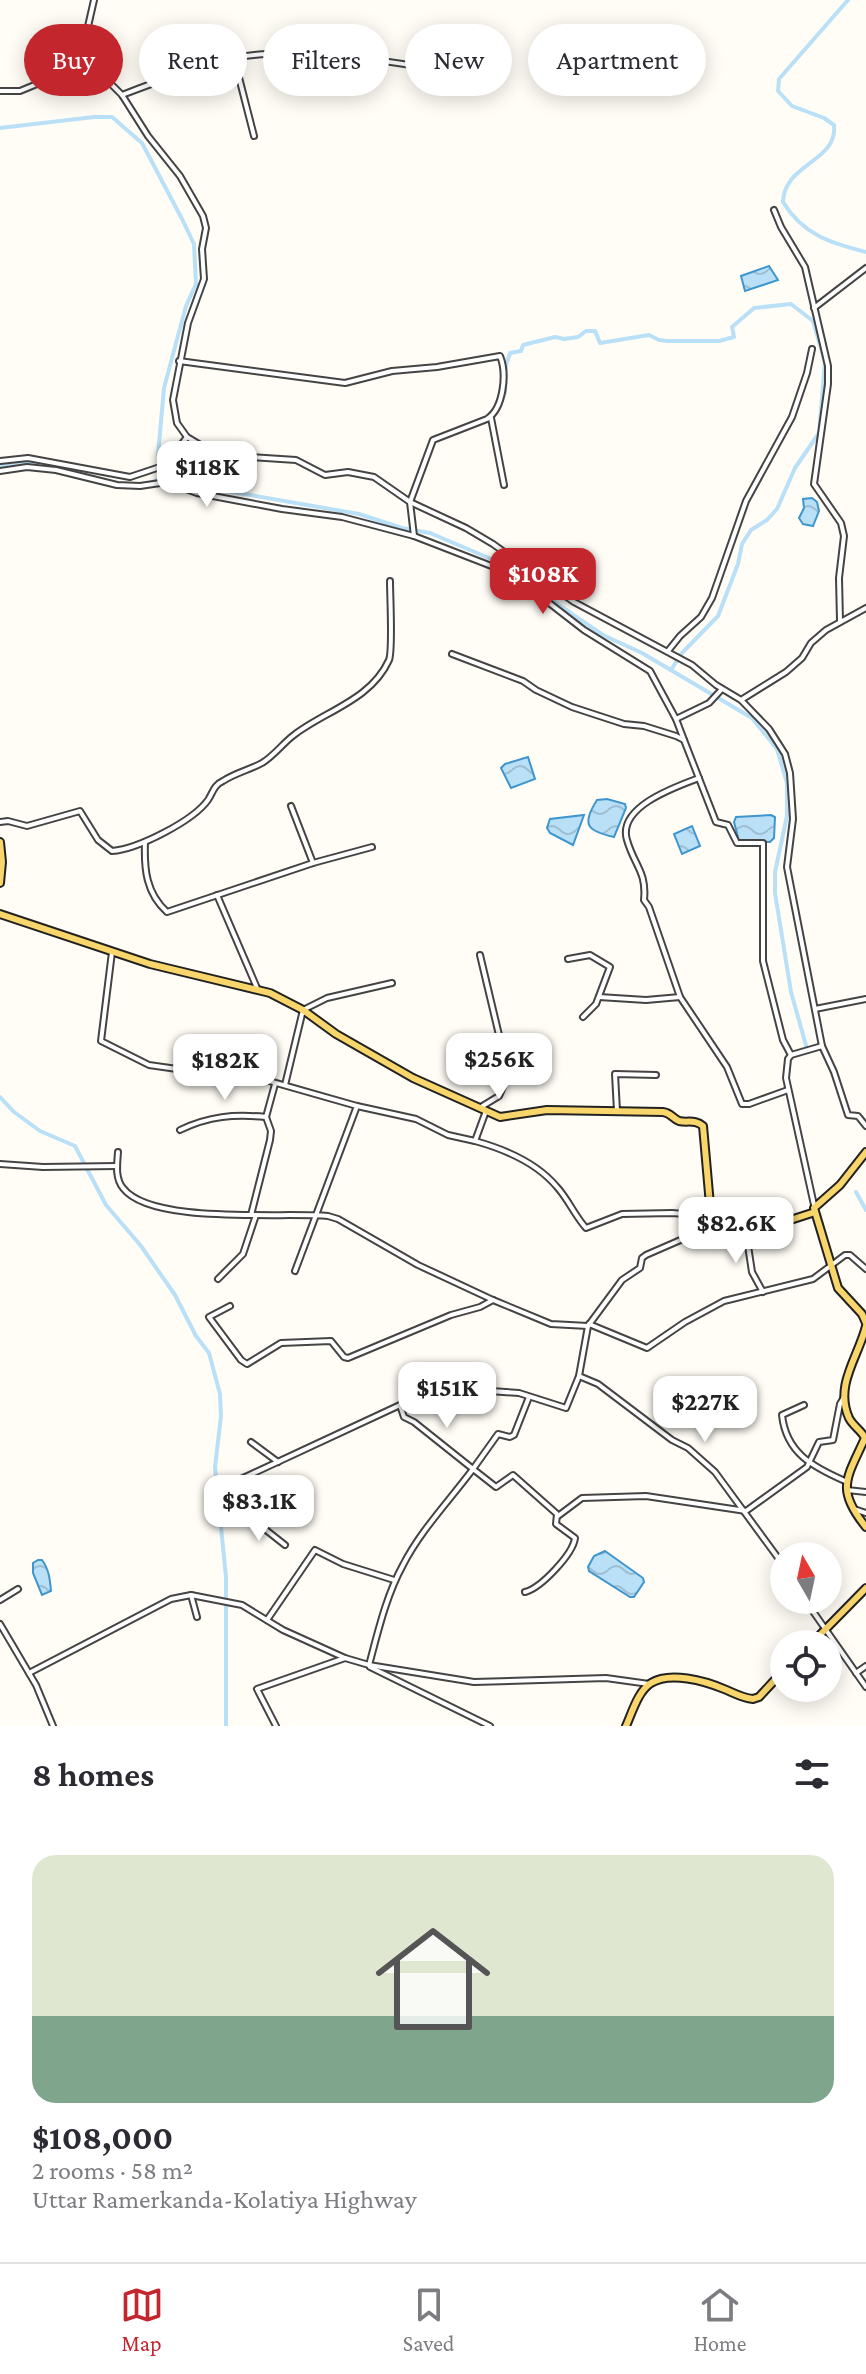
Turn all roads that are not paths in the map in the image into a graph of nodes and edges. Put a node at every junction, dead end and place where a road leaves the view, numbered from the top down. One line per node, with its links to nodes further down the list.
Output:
1 (94, 0): 2 (street)
2 (89, 24)
3 (247, 57): 4 (street)
4 (405, 64)
5 (24, 89): 6 (street)
6 (0, 91)
7 (123, 96): 14 (street)
8 (244, 96): 9 (street)
9 (254, 136)
10 (774, 210): 12 (street)
11 (866, 268): 12 (street)
12 (814, 308): 24 (street)
13 (812, 349): 25 (street)
14 (179, 361): 15 (street); 16 (street)
15 (491, 418): 19 (street); 20 (street)
16 (187, 437): 17 (street); 20 (street)
17 (0, 461)
18 (0, 471): 21 (street)
19 (504, 485)
20 (410, 502): 21 (street); 25 (street)
21 (414, 535): 29 (street)
22 (390, 581): 35 (street)
23 (865, 610): 24 (street)
24 (840, 621): 28 (street)
25 (669, 652): 27 (street)
26 (452, 654): 30 (street)
27 (722, 689): 28 (street); 29 (street)
28 (741, 700): 49 (street)
29 (676, 719): 30 (street)
30 (684, 740): 31 (street)
31 (699, 778): 47 (street); 53 (street)
32 (291, 806): 37 (street)
33 (0, 822): 35 (street)
34 (0, 842): 38 (main road)
35 (145, 842): 39 (street)
36 (372, 847): 37 (street)
37 (313, 863): 39 (street)
38 (0, 883)
39 (217, 895): 45 (street)
40 (0, 914): 41 (main road)
41 (112, 952): 45 (main road); 55 (street)
42 (480, 955): 59 (street)
43 (568, 959): 46 (street)
44 (392, 983): 50 (street)
45 (257, 988): 50 (main road)
46 (599, 997): 47 (street); 51 (street)
47 (680, 997): 57 (street)
48 (866, 999): 49 (street)
49 (815, 1009): 52 (street)
50 (303, 1010): 56 (street); 59 (main road)
51 (583, 1017)
52 (822, 1046): 53 (street); 62 (street)
53 (791, 1055): 57 (street)
54 (656, 1075): 60 (street)
55 (275, 1084): 56 (street); 61 (street)
56 (285, 1085): 58 (street)
57 (788, 1090): 69 (street)
58 (357, 1106): 64 (street); 71 (street)
59 (483, 1109): 60 (main road); 64 (street)
60 (617, 1111): 72 (main road)
61 (266, 1117): 63 (street); 70 (street)
62 (866, 1126)
63 (180, 1130)
64 (475, 1141): 72 (street)
65 (118, 1152): 68 (street)
66 (866, 1154): 69 (main road)
67 (0, 1164): 68 (street)
68 (114, 1165): 70 (street)
69 (814, 1209): 74 (main road); 75 (main road)
70 (254, 1215): 71 (street); 78 (street)
71 (318, 1215): 77 (street); 80 (street)
72 (711, 1216): 73 (main road)
73 (715, 1225): 74 (main road); 83 (street)
74 (745, 1226): 79 (street)
75 (830, 1266): 76 (street); 79 (street); 82 (main road)
76 (866, 1269)
77 (295, 1271)
78 (218, 1279)
79 (763, 1292): 83 (street)
80 (493, 1300): 81 (street); 83 (street)
81 (230, 1306)
82 (866, 1324): 85 (main road)
83 (588, 1325): 84 (street)
84 (579, 1376): 86 (street); 96 (street)
85 (846, 1395): 91 (street); 93 (main road)
86 (529, 1397): 87 (street); 92 (street)
87 (400, 1405): 90 (street); 92 (street)
88 (804, 1405): 91 (street)
89 (251, 1442): 90 (street)
90 (278, 1462): 100 (street)
91 (810, 1463): 93 (street); 96 (street)
92 (473, 1469): 98 (street); 102 (street)
93 (845, 1485): 94 (street); 95 (main road)
94 (866, 1492)
95 (854, 1509): 97 (street); 99 (main road)
96 (746, 1511): 98 (street); 101 (street)
97 (866, 1513)
98 (558, 1516): 105 (street)
99 (866, 1527)
100 (285, 1545)
101 (770, 1546)
102 (395, 1581): 110 (street); 114 (street)
103 (866, 1588): 112 (main road)
104 (18, 1589): 107 (street)
105 (525, 1592)
106 (191, 1595): 109 (street); 110 (street); 116 (street)
107 (0, 1600)
108 (816, 1614): 112 (street)
109 (197, 1617)
110 (267, 1620): 113 (street)
111 (1, 1628): 116 (street)
112 (827, 1629): 117 (street)
113 (345, 1658): 114 (street); 122 (street)
114 (367, 1665): 118 (street); 123 (street)
115 (866, 1666): 117 (street)
116 (29, 1673): 121 (street)
117 (856, 1673): 120 (street)
118 (649, 1684): 119 (main road); 124 (main road)
119 (770, 1685)
120 (866, 1687)
121 (53, 1726)
122 (276, 1726)
123 (490, 1726)
124 (626, 1726)

